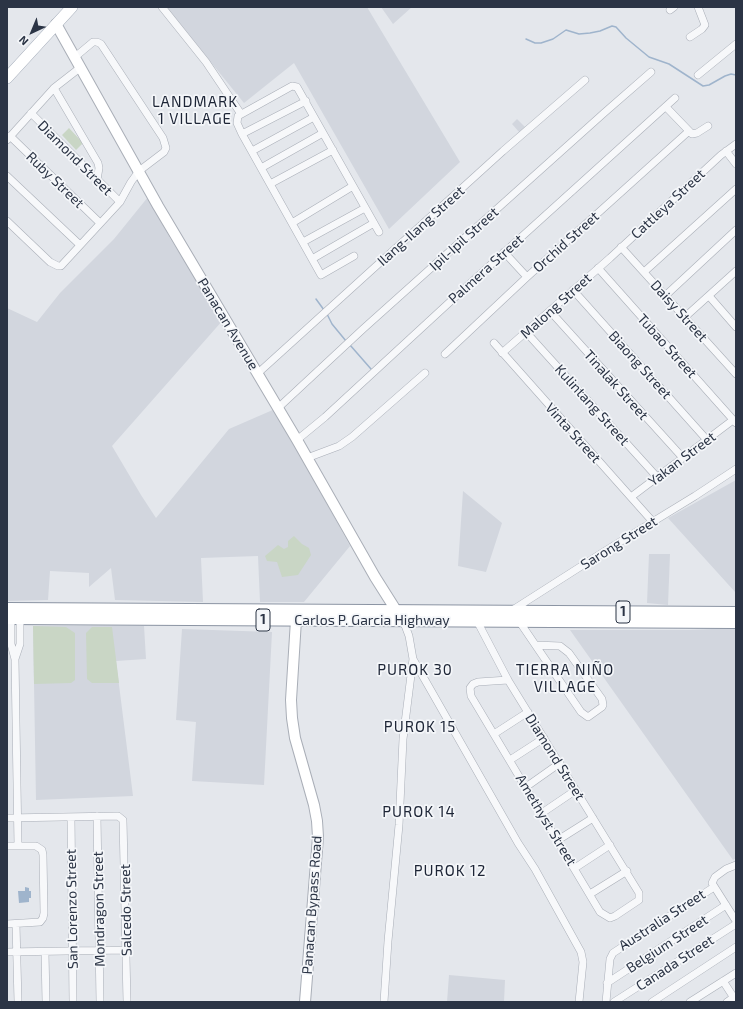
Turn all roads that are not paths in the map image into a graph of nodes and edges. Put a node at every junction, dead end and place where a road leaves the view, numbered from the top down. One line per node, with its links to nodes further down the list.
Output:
1 (162, 7): 18 (street)
2 (698, 7): 5 (street)
3 (66, 9): 4 (main road)
4 (56, 24): 7 (street, Panacan Avenue); 11 (main road)
5 (690, 37)
6 (736, 44): 10 (street)
7 (75, 57): 8 (street, Panacan Avenue); 31 (street)
8 (80, 67): 13 (street); 31 (street, Panacan Avenue)
9 (651, 72): 69 (street, Ipil-Ipil Street)
10 (698, 75)
11 (7, 78)
12 (585, 80): 68 (street, Ilang-Ilang Street)
13 (54, 88): 17 (street); 33 (street)
14 (675, 98): 16 (street, Palmera Street)
15 (306, 101): 18 (street); 19 (street); 23 (street)
16 (666, 107): 21 (street); 48 (street, Palmera Street)
17 (31, 113): 24 (street); 33 (street, Diamond Street)
18 (241, 114): 23 (street)
19 (314, 117): 22 (street); 27 (street)
20 (708, 126): 21 (street)
21 (689, 131): 55 (street, Orchid Street)
22 (323, 133): 26 (street); 30 (street)
23 (242, 134): 27 (street)
24 (9, 138): 40 (street, Ruby Street)
25 (736, 144): 28 (street, Cattleya Street)
26 (333, 150): 34 (street); 35 (street)
27 (252, 151): 30 (street)
28 (726, 151): 29 (street); 47 (street, Cattleya Street)
29 (736, 164)
30 (261, 168): 34 (street)
31 (139, 171): 37 (street); 68 (street, Panacan Avenue)
32 (7, 176): 46 (street)
33 (97, 180): 37 (street, Diamond Street)
34 (270, 184): 41 (street)
35 (353, 186): 38 (street); 41 (street)
36 (736, 189): 54 (street)
37 (120, 202): 40 (street)
38 (365, 208): 42 (street); 45 (street)
39 (7, 221): 46 (street)
40 (100, 223): 46 (street)
41 (292, 223): 45 (street)
42 (374, 223): 44 (street); 51 (street)
43 (736, 230): 57 (street)
44 (379, 232)
45 (303, 242): 51 (street)
46 (80, 245)
47 (621, 247): 50 (street, Cattleya Street); 54 (street, Daisy Street)
48 (504, 252): 55 (street); 71 (street, Palmera Street)
49 (354, 256): 51 (street)
50 (610, 258): 52 (street, Malong Street)
51 (312, 259)
52 (598, 268): 56 (street, Malong Street); 70 (street, Tubao Street)
53 (736, 271): 58 (street)
54 (644, 272): 57 (street, Daisy Street)
55 (527, 277): 65 (street, Orchid Street)
56 (573, 290): 59 (street, Malong Street); 72 (street, Biaong Street)
57 (666, 296): 60 (street, Daisy Street)
58 (709, 296): 60 (street); 61 (street)
59 (550, 311): 62 (street, Malong Street); 74 (street, Tinalak Street)
60 (685, 317): 66 (street, Daisy Street)
61 (736, 327)
62 (526, 332): 64 (street, Malong Street); 76 (street, Kulintang Street)
63 (494, 343): 64 (street, Vinta Street)
64 (502, 353): 77 (street, Vinta Street)
65 (445, 354)
66 (735, 370)
67 (425, 373): 73 (street)
68 (257, 374): 69 (street, Panacan Avenue)
69 (278, 408): 71 (street, Panacan Avenue)
70 (734, 422): 72 (street, Yakan Street)
71 (297, 440): 73 (street, Panacan Avenue)
72 (707, 440): 74 (street, Yakan Street)
73 (307, 458): 83 (street, Panacan Avenue)
74 (683, 458): 76 (street, Yakan Street)
75 (736, 470): 78 (street, Sarong Street)
76 (657, 477): 77 (street, Yakan Street)
77 (631, 497): 78 (street, Vinta Street)
78 (653, 522): 85 (street, Sarong Street)
79 (736, 613): 85 (highway, Carlos P. Garcia Highway / 1)
80 (13, 614): 81 (highway, Carlos P. Garcia Highway / 1); 88 (street); 89 (street)
81 (248, 615): 82 (highway, Carlos P. Garcia Highway / 1); 86 (highway, Carlos P. Garcia Highway / 1)
82 (347, 615): 83 (highway, Carlos P. Garcia Highway / 1); 86 (highway, Carlos P. Garcia Highway / 1)
83 (400, 616): 84 (highway, Carlos P. Garcia Highway / 1); 92 (street)
84 (476, 616): 85 (highway, Carlos P. Garcia Highway / 1); 93 (street, Diamond Street)
85 (513, 618): 87 (highway, Carlos P. Garcia Highway / 1); 90 (street)
86 (296, 620): 138 (street, Panacan Bypass Road)
87 (736, 622)
88 (11, 637): 89 (street); 91 (street)
89 (20, 637): 91 (street)
90 (536, 645): 90 (street)
91 (15, 659): 104 (street)
92 (413, 659): 139 (street); 140 (street)
93 (508, 680): 94 (street, Diamond Street); 95 (street, Amethyst Street)
94 (528, 712): 95 (street); 96 (street, Diamond Street)
95 (494, 734): 97 (street, Amethyst Street)
96 (544, 738): 97 (street); 98 (street, Diamond Street)
97 (510, 760): 99 (street, Amethyst Street)
98 (560, 763): 99 (street); 100 (street, Diamond Street)
99 (526, 787): 101 (street, Amethyst Street)
100 (576, 790): 101 (street); 106 (street, Diamond Street)
101 (542, 813): 107 (street, Amethyst Street)
102 (71, 816): 103 (street); 104 (street); 124 (street, San Lorenzo Street)
103 (98, 816): 123 (street, Salcedo Street); 125 (street, Mondragon Street)
104 (18, 817): 105 (street); 110 (street)
105 (7, 818)
106 (593, 818): 107 (street); 108 (street, Diamond Street)
107 (558, 840): 112 (street, Amethyst Street)
108 (610, 845): 112 (street); 113 (street, Diamond Street)
109 (7, 846): 110 (street)
110 (18, 846): 120 (street)
111 (736, 865): 114 (street)
112 (575, 868): 115 (street, Amethyst Street)
113 (626, 871): 115 (street); 116 (street, Diamond Street)
114 (714, 886): 117 (street); 131 (street, Australia Street)
115 (590, 894): 116 (street, Amethyst Street)
116 (639, 900)
117 (726, 905): 118 (street); 131 (street, Belgium Street)
118 (736, 921)
119 (7, 924): 120 (street)
120 (16, 924): 127 (street)
121 (736, 924): 142 (street, Canada Street)
122 (736, 947): 143 (street)
123 (126, 950): 125 (street); 137 (street, Salcedo Street)
124 (72, 951): 125 (street); 128 (street); 135 (street, San Lorenzo Street)
125 (100, 951): 136 (street, Mondragon Street)
126 (7, 952): 127 (street)
127 (16, 952): 128 (street); 133 (street)
128 (45, 952): 134 (street)
129 (736, 972): 130 (street)
130 (723, 981): 132 (street); 144 (street)
131 (608, 983): 141 (street, Australia Street)
132 (735, 999): 145 (street)
133 (18, 1002)
134 (46, 1002)
135 (73, 1002)
136 (100, 1002)
137 (127, 1002)
138 (305, 1002)
139 (384, 1002)
140 (579, 1002)
141 (606, 1002)
142 (614, 1002)
143 (652, 1002)
144 (690, 1002)
145 (727, 1002)

